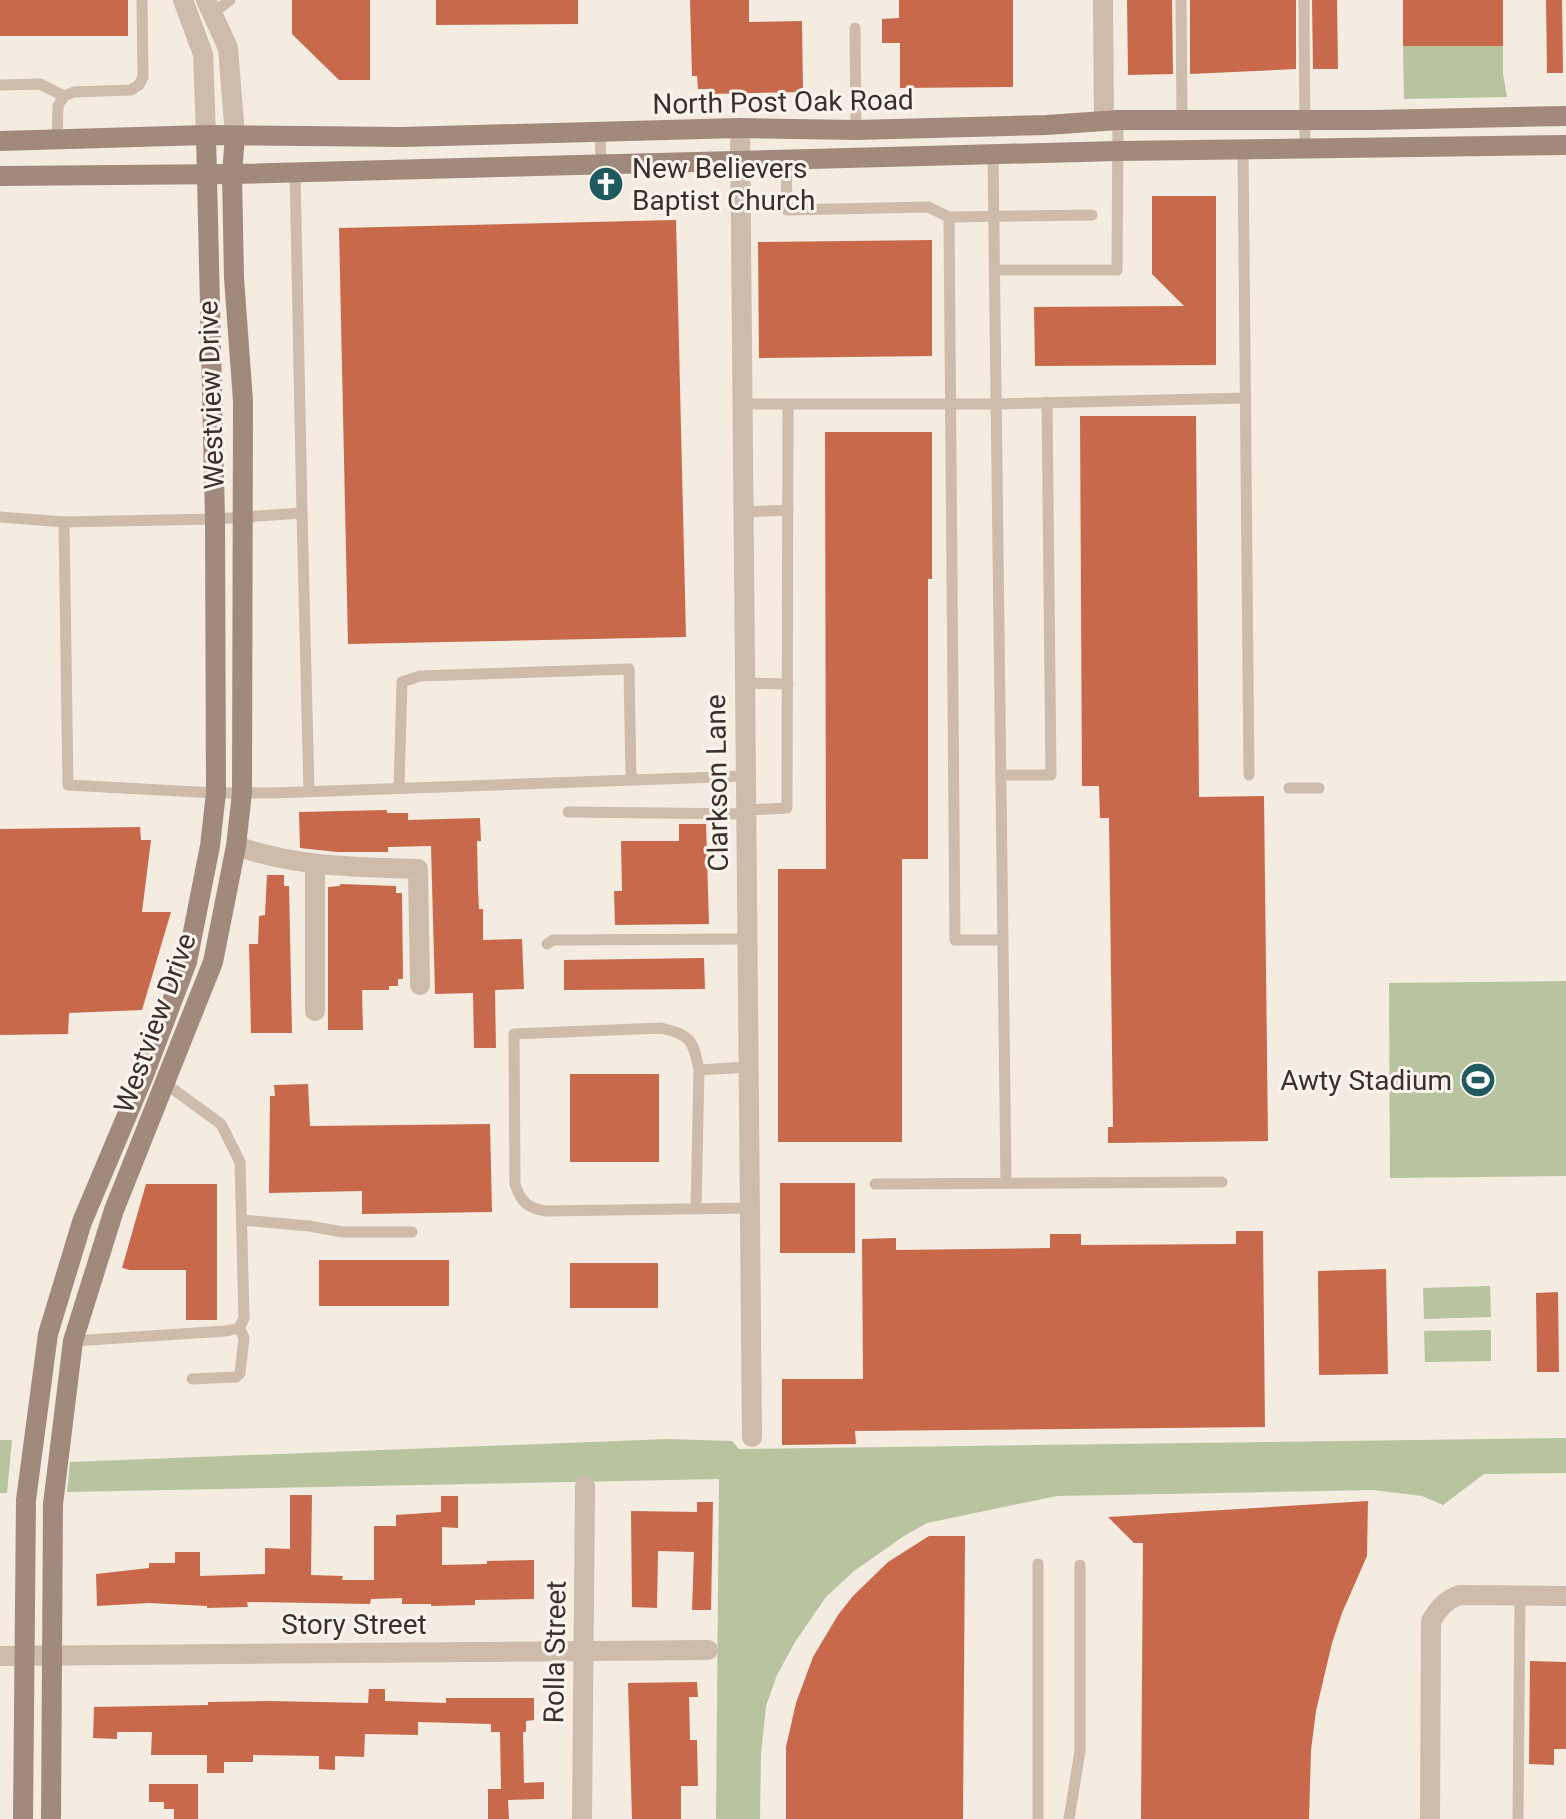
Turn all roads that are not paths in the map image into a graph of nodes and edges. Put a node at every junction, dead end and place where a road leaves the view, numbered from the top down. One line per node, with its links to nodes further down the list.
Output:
1 (142, 0): 10 (lane)
2 (183, 0): 18 (street, Westview Drive)
3 (230, 0): 7 (lane)
4 (1103, 0): 12 (street)
5 (1181, 0): 13 (lane)
6 (1304, 0): 14 (lane)
7 (209, 7): 19 (street, Westview Drive)
8 (855, 28): 16 (lane)
9 (0, 85): 10 (lane)
10 (64, 96): 20 (lane)
11 (1566, 116): 14 (main road, North Post Oak Road)
12 (1111, 120): 13 (main road, North Post Oak Road); 16 (main road, North Post Oak Road); 25 (lane)
13 (1182, 120): 14 (main road, North Post Oak Road)
14 (1305, 120): 23 (lane)
15 (740, 128): 16 (main road, North Post Oak Road); 17 (main road, North Post Oak Road); 28 (street, Clarkson Lane)
16 (856, 130)
17 (600, 131): 19 (main road, North Post Oak Road); 29 (lane)
18 (206, 135): 19 (main road, North Post Oak Road); 20 (main road, North Post Oak Road); 31 (main road, Westview Drive)
19 (235, 136): 32 (main road, Westview Drive)
20 (57, 140): 21 (main road, North Post Oak Road)
21 (0, 141)
22 (1566, 145): 23 (main road, North Post Oak Road)
23 (1305, 149): 24 (main road, North Post Oak Road)
24 (1243, 150): 25 (main road, North Post Oak Road); 38 (lane)
25 (1118, 151): 26 (main road, North Post Oak Road); 37 (lane)
26 (993, 155): 27 (main road, North Post Oak Road); 35 (lane)
27 (786, 160): 28 (main road, North Post Oak Road); 36 (lane)
28 (740, 161): 29 (main road, North Post Oak Road); 40 (street, Clarkson Lane)
29 (601, 164): 30 (main road, North Post Oak Road)
30 (295, 171): 32 (main road, North Post Oak Road); 46 (lane)
31 (207, 174): 32 (main road, North Post Oak Road); 33 (main road, North Post Oak Road); 49 (main road, Westview Drive)
32 (232, 174): 48 (main road, Westview Drive)
33 (0, 176)
34 (1092, 215): 35 (lane)
35 (994, 216): 36 (lane); 37 (lane)
36 (949, 217): 42 (lane)
37 (994, 270): 43 (lane)
38 (1245, 398): 39 (lane); 54 (lane)
39 (1047, 402): 43 (lane); 53 (lane)
40 (742, 404): 41 (lane); 45 (street, Clarkson Lane)
41 (788, 404): 42 (lane); 44 (lane)
42 (951, 404): 43 (lane); 68 (lane)
43 (996, 404): 53 (lane)
44 (788, 510): 45 (lane); 52 (lane)
45 (743, 512): 51 (street, Clarkson Lane)
46 (302, 513): 48 (lane); 60 (lane)
47 (0, 517): 50 (lane)
48 (243, 518): 49 (lane); 62 (main road, Westview Drive)
49 (215, 519): 50 (lane); 61 (main road, Westview Drive)
50 (64, 522): 61 (lane)
51 (744, 683): 52 (lane); 55 (street, Clarkson Lane)
52 (788, 684): 64 (lane)
53 (1001, 775): 68 (lane)
54 (1249, 775)
55 (745, 776): 56 (lane); 64 (street, Clarkson Lane)
56 (631, 779): 57 (lane); 57 (lane)
57 (399, 788): 60 (lane)
58 (1289, 788): 59 (lane)
59 (1319, 788)
60 (309, 791): 62 (lane)
61 (216, 793): 62 (lane); 93 (main road, Westview Drive)
62 (242, 793): 65 (main road, Westview Drive)
63 (568, 812): 64 (lane)
64 (746, 812): 67 (street, Clarkson Lane)
65 (236, 846): 66 (street); 74 (main road, Westview Drive)
66 (315, 866): 70 (street); 71 (street)
67 (747, 939): 69 (lane); 72 (street, Clarkson Lane)
68 (1003, 940): 76 (lane)
69 (547, 944)
70 (420, 985)
71 (315, 1011)
72 (748, 1067): 73 (lane); 78 (street, Clarkson Lane)
73 (699, 1070): 79 (lane); 79 (lane)
74 (166, 1084): 80 (lane); 83 (main road, Westview Drive)
75 (1222, 1182): 76 (lane)
76 (1006, 1183): 77 (lane)
77 (875, 1184)
78 (749, 1208): 79 (lane); 85 (street, Clarkson Lane)
79 (696, 1209)
80 (242, 1220): 81 (lane); 82 (lane)
81 (412, 1232)
82 (239, 1328): 83 (lane); 84 (lane)
83 (73, 1341): 94 (main road, Westview Drive)
84 (192, 1379)
85 (752, 1437)
86 (585, 1486): 91 (street, Rolla Street)
87 (1038, 1564): 99 (lane)
88 (1080, 1565): 100 (lane)
89 (1520, 1595): 90 (street); 101 (street); 102 (lane)
90 (1566, 1596)
91 (583, 1650): 92 (street, Story Street); 94 (street, Story Street); 98 (street, Rolla Street)
92 (708, 1650)
93 (24, 1655): 94 (street, Story Street); 95 (street, Story Street); 96 (main road, Westview Drive)
94 (51, 1655): 97 (main road, Westview Drive)
95 (0, 1656)
96 (23, 1819)
97 (51, 1819)
98 (582, 1819)
99 (1038, 1819)
100 (1069, 1819)
101 (1430, 1819)
102 (1518, 1819)

